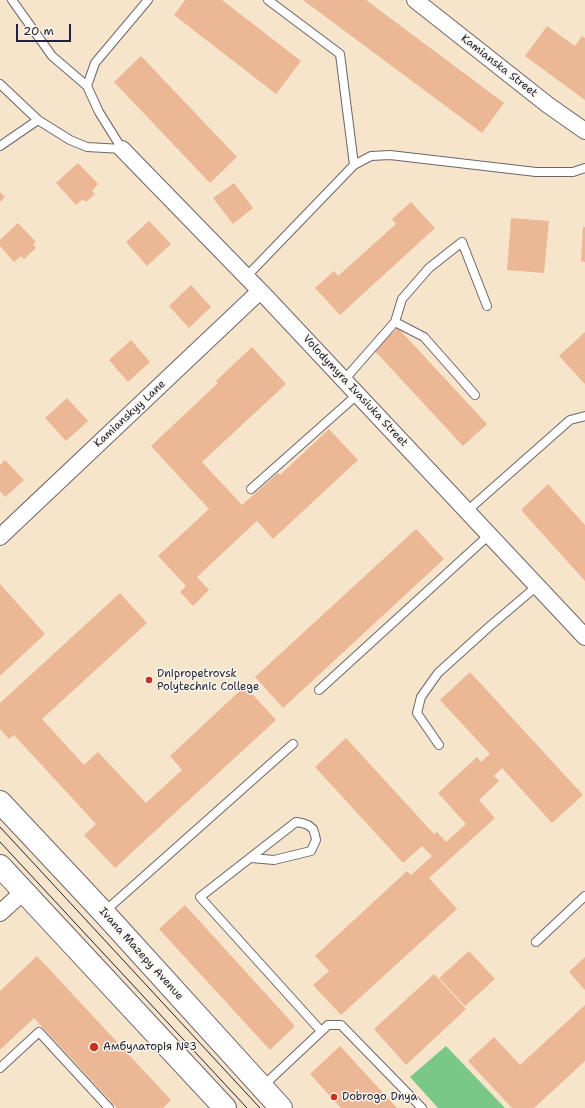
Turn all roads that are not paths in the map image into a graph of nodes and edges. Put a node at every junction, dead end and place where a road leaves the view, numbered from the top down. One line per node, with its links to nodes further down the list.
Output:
1 (12, 0): 6 (lane)
2 (148, 0): 6 (lane)
3 (268, 0): 11 (lane)
4 (415, 0): 8 (street, Kamianska Street)
5 (0, 84): 7 (lane)
6 (88, 86): 10 (lane)
7 (38, 120): 9 (lane); 10 (lane)
8 (585, 131)
9 (0, 146)
10 (122, 149): 13 (street, Volodymyra Ivasiuka Street)
11 (354, 165): 12 (lane); 13 (lane)
12 (585, 168)
13 (246, 277): 14 (street, Volodymyra Ivasiuka Street)
14 (260, 291): 17 (street, Volodymyra Ivasiuka Street); 24 (street, Kamianskyy Lane)
15 (487, 306): 16 (lane)
16 (395, 322): 17 (lane); 19 (lane)
17 (344, 380): 18 (street, Volodymyra Ivasiuka Street)
18 (358, 394): 21 (lane); 22 (street, Volodymyra Ivasiuka Street)
19 (475, 395)
20 (585, 416): 22 (lane)
21 (251, 489)
22 (467, 512): 23 (street, Volodymyra Ivasiuka Street)
23 (490, 535): 25 (street, Volodymyra Ivasiuka Street); 27 (lane)
24 (0, 537)
25 (537, 586): 26 (street, Volodymyra Ivasiuka Street); 29 (lane)
26 (585, 637)
27 (319, 690)
28 (293, 744): 36 (lane)
29 (439, 745)
30 (0, 802): 36 (highway, Ivana Mazepy Avenue)
31 (251, 858): 31 (lane); 38 (lane)
32 (0, 866): 33 (highway)
33 (24, 891): 35 (street); 41 (highway)
34 (585, 896): 37 (lane)
35 (0, 913)
36 (104, 913): 40 (highway, Ivana Mazepy Avenue)
37 (536, 942)
38 (320, 1031): 40 (lane); 44 (lane)
39 (0, 1068): 42 (lane)
40 (262, 1087): 43 (highway, Ivana Mazepy Avenue)
41 (219, 1106)
42 (109, 1108)
43 (281, 1108)
44 (422, 1108)

